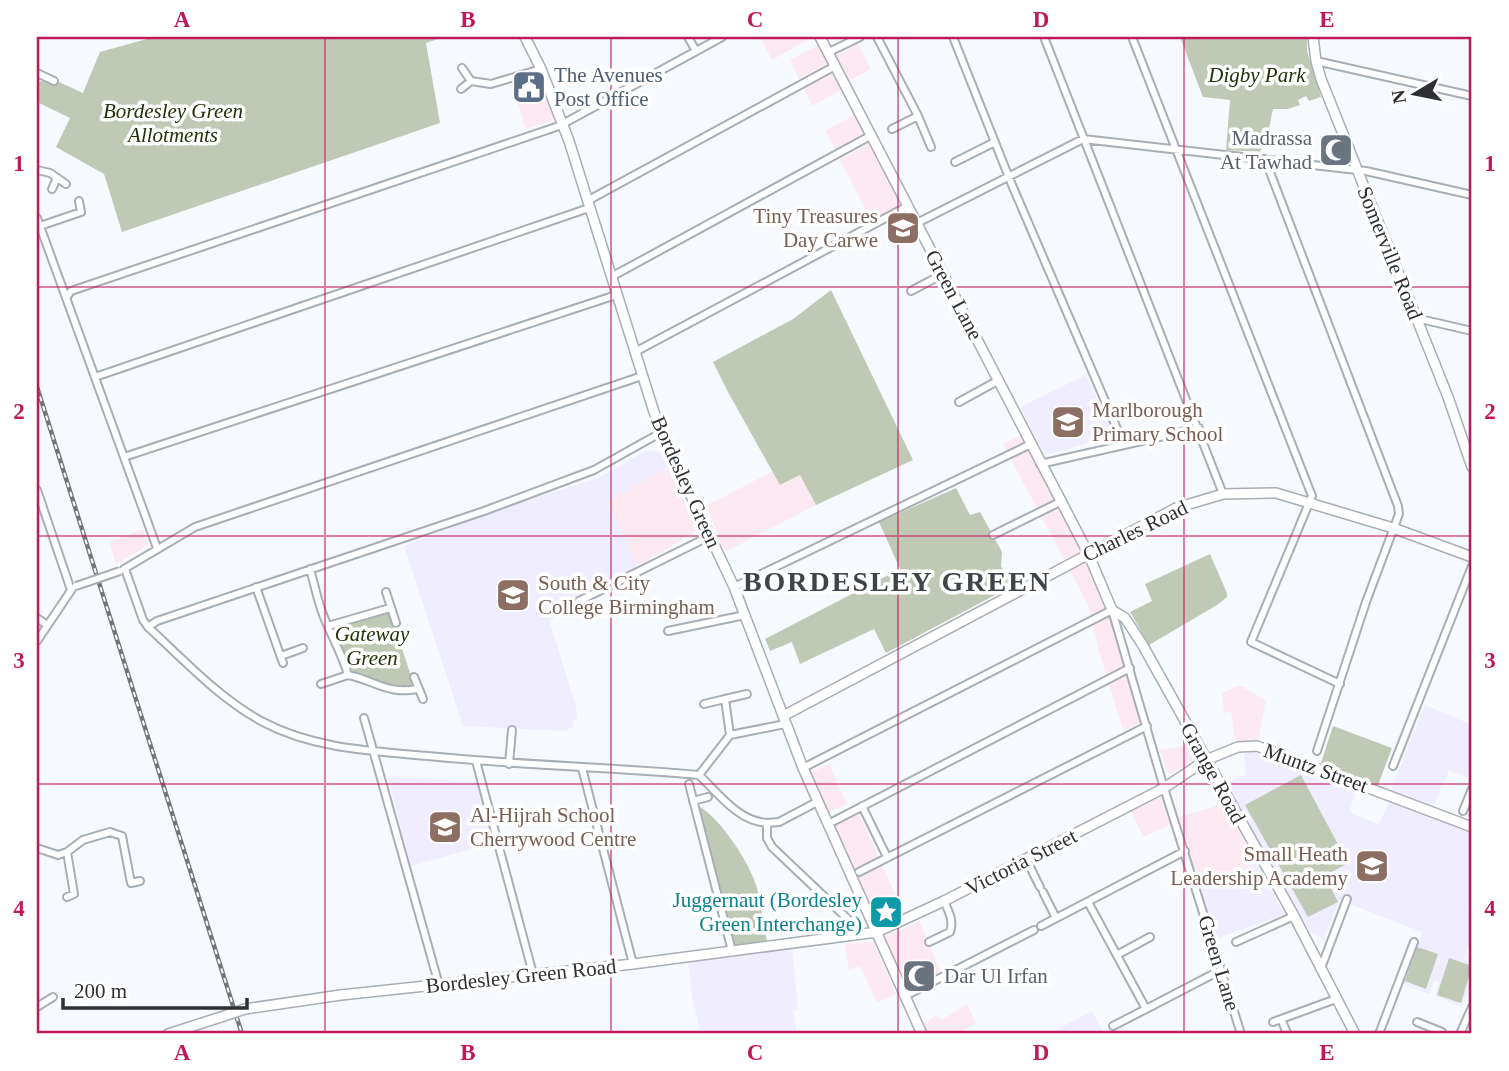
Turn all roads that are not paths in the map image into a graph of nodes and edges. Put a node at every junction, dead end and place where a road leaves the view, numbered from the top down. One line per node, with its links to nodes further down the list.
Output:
1 (525, 37): 16 (main road, Bordesley Green)
2 (688, 37): 11 (street)
3 (722, 37): 11 (street)
4 (820, 37): 12 (main road, Green Lane)
5 (860, 37): 12 (street)
6 (877, 37): 22 (street)
7 (953, 37): 27 (street)
8 (1044, 37): 26 (street)
9 (1132, 37): 29 (street)
10 (1313, 37): 13 (main road, Somerville Road)
11 (696, 51): 23 (street)
12 (829, 52): 14 (main road, Green Lane)
13 (1316, 61): 21 (street); 33 (main road, Somerville Road)
14 (835, 66): 25 (main road, Green Lane); 40 (street)
15 (463, 68): 19 (street)
16 (541, 69): 19 (street); 23 (main road, Bordesley Green)
17 (37, 73): 18 (street)
18 (54, 81)
19 (471, 81): 20 (street)
20 (461, 89)
21 (1472, 96)
22 (918, 116): 24 (street); 28 (street)
23 (563, 125): 40 (main road, Bordesley Green); 51 (street)
24 (892, 129)
25 (870, 136): 41 (main road, Green Lane); 48 (street)
26 (1083, 139): 29 (street); 34 (street); 59 (street)
27 (995, 142): 31 (street); 34 (street)
28 (931, 147)
29 (1176, 149): 30 (street); 69 (street)
30 (1265, 159): 33 (street); 70 (street)
31 (955, 162)
32 (37, 170): 35 (street)
33 (1357, 170): 38 (street); 52 (main road, Somerville Road)
34 (1009, 177): 45 (street); 62 (street)
35 (58, 178): 36 (street); 37 (street)
36 (66, 184)
37 (52, 189)
38 (1472, 195)
39 (79, 201): 43 (street)
40 (588, 205): 48 (main road, Bordesley Green); 56 (street)
41 (908, 206): 45 (main road, Green Lane); 54 (street)
42 (90, 209): 43 (street)
43 (81, 212): 46 (street)
44 (37, 218): 46 (street)
45 (917, 223): 47 (main road, Green Lane)
46 (40, 226): 51 (street)
47 (943, 274): 49 (street); 57 (main road, Green Lane)
48 (611, 277): 50 (main road, Bordesley Green)
49 (911, 291)
50 (616, 295): 54 (main road, Bordesley Green); 63 (street)
51 (66, 298): 56 (street)
52 (1416, 318): 53 (street); 64 (main road, Somerville Road)
53 (1472, 331)
54 (635, 352): 55 (main road, Bordesley Green)
55 (642, 376): 60 (main road, Bordesley Green); 73 (street)
56 (95, 377): 63 (street)
57 (999, 380): 58 (street); 61 (main road, Green Lane)
58 (960, 402)
59 (1199, 428): 62 (street); 67 (street)
60 (662, 432): 72 (main road, Bordesley Green); 77 (street)
61 (1031, 444): 65 (main road, Green Lane); 80 (street)
62 (1124, 445): 65 (street)
63 (124, 457): 73 (street)
64 (1472, 461)
65 (1040, 464): 68 (main road, Green Lane)
66 (37, 490): 81 (street)
67 (1223, 494): 69 (main road, Charles Road); 74 (main road, Charles Road)
68 (1060, 502): 71 (street); 74 (main road, Green Lane)
69 (1310, 503): 70 (main road, Charles Road); 99 (street)
70 (1393, 528): 75 (main road, Charles Road); 99 (street)
71 (993, 535)
72 (710, 536): 80 (main road, Bordesley Green); 83 (street)
73 (156, 548): 78 (street)
74 (1087, 553): 85 (main road, Grange Road); 106 (main road, Charles Road)
75 (1472, 557)
76 (1472, 566): 115 (street)
77 (310, 569): 79 (street); 90 (street)
78 (122, 570): 81 (street, bridge); 91 (street)
79 (256, 587): 91 (street); 94 (street)
80 (734, 587): 86 (main road, Bordesley Green)
81 (74, 588): 89 (street)
82 (386, 592): 84 (street)
83 (579, 601)
84 (390, 608): 88 (street); 90 (street)
85 (1112, 610): 95 (street, Green Lane); 112 (main road, Grange Road); 117 (street)
86 (745, 615): 92 (street); 106 (main road, Bordesley Green)
87 (37, 618): 89 (street)
88 (396, 623)
89 (47, 625): 93 (street)
90 (328, 626): 96 (street)
91 (148, 627): 111 (street)
92 (668, 631)
93 (37, 641)
94 (303, 648)
95 (1130, 668): 107 (street, Green Lane); 125 (street)
96 (348, 675): 98 (street); 100 (street)
97 (414, 677): 100 (street)
98 (321, 684)
99 (1340, 684): 110 (street)
100 (416, 689): 102 (street)
101 (747, 694): 103 (street)
102 (422, 699)
103 (725, 699): 104 (street); 109 (street)
104 (704, 704)
105 (364, 718): 111 (street)
106 (784, 720): 109 (street); 117 (main road, Bordesley Green)
107 (1147, 726): 120 (street, Green Lane); 133 (street)
108 (512, 730): 114 (street)
109 (730, 735): 118 (street)
110 (1317, 751)
111 (374, 752): 113 (street); 155 (street)
112 (1206, 760): 120 (main road, Muntz Street); 129 (main road, Muntz Street); 141 (main road, Grange Road)
113 (476, 761): 114 (street); 154 (street)
114 (509, 764): 116 (street)
115 (1393, 766)
116 (582, 768): 118 (street); 151 (street)
117 (803, 768): 124 (main road, Bordesley Green)
118 (699, 775): 128 (street)
119 (689, 784): 123 (street)
120 (1164, 788): 131 (street, Green Lane); 134 (main road, Victoria Street)
121 (1472, 789): 126 (street)
122 (708, 797): 123 (street)
123 (693, 800): 149 (street)
124 (817, 802): 128 (street); 144 (main road, Bordesley Green)
125 (862, 806): 127 (street); 133 (street)
126 (1463, 811)
127 (834, 821)
128 (767, 823): 143 (street)
129 (1472, 827)
130 (37, 848): 132 (street)
131 (1185, 851): 140 (street); 153 (street, Green Lane)
132 (67, 852): 136 (street); 137 (street)
133 (887, 857): 135 (street)
134 (1026, 859): 139 (main road, Victoria Street); 142 (street)
135 (859, 872)
136 (140, 881)
137 (67, 897)
138 (1347, 899): 152 (street)
139 (944, 901): 144 (main road, Victoria Street); 146 (street)
140 (1088, 902): 142 (street); 150 (street)
141 (1294, 916): 147 (street); 152 (main road, Grange Road)
142 (1056, 918): 156 (street)
143 (851, 922)
144 (877, 932): 149 (main road, Bordesley Green Road); 156 (main road, Bordesley Green)
145 (1150, 937): 150 (street)
146 (929, 942)
147 (1236, 942)
148 (1414, 942): 172 (street)
149 (732, 951): 151 (main road, Bordesley Green Road)
150 (1117, 955): 161 (street)
151 (633, 964): 154 (main road, Bordesley Green Road)
152 (1321, 968): 158 (main road, Grange Road)
153 (1222, 970): 161 (street); 170 (street, Green Lane)
154 (533, 974): 155 (main road, Bordesley Green Road)
155 (439, 985): 168 (main road, Bordesley Green Road, bridge)
156 (905, 996): 169 (main road, Bordesley Green)
157 (52, 997): 159 (street)
158 (1336, 999): 162 (street); 171 (main road, Grange Road)
159 (37, 1007)
160 (1472, 1007): 173 (street)
161 (1146, 1009): 165 (street)
162 (1281, 1019): 163 (street); 167 (street)
163 (1273, 1022)
164 (1417, 1022): 166 (street)
165 (1113, 1026)
166 (1442, 1031)
167 (1287, 1033)
168 (168, 1034)
169 (922, 1034)
170 (1241, 1034)
171 (1354, 1034)
172 (1379, 1034)
173 (1460, 1034)

